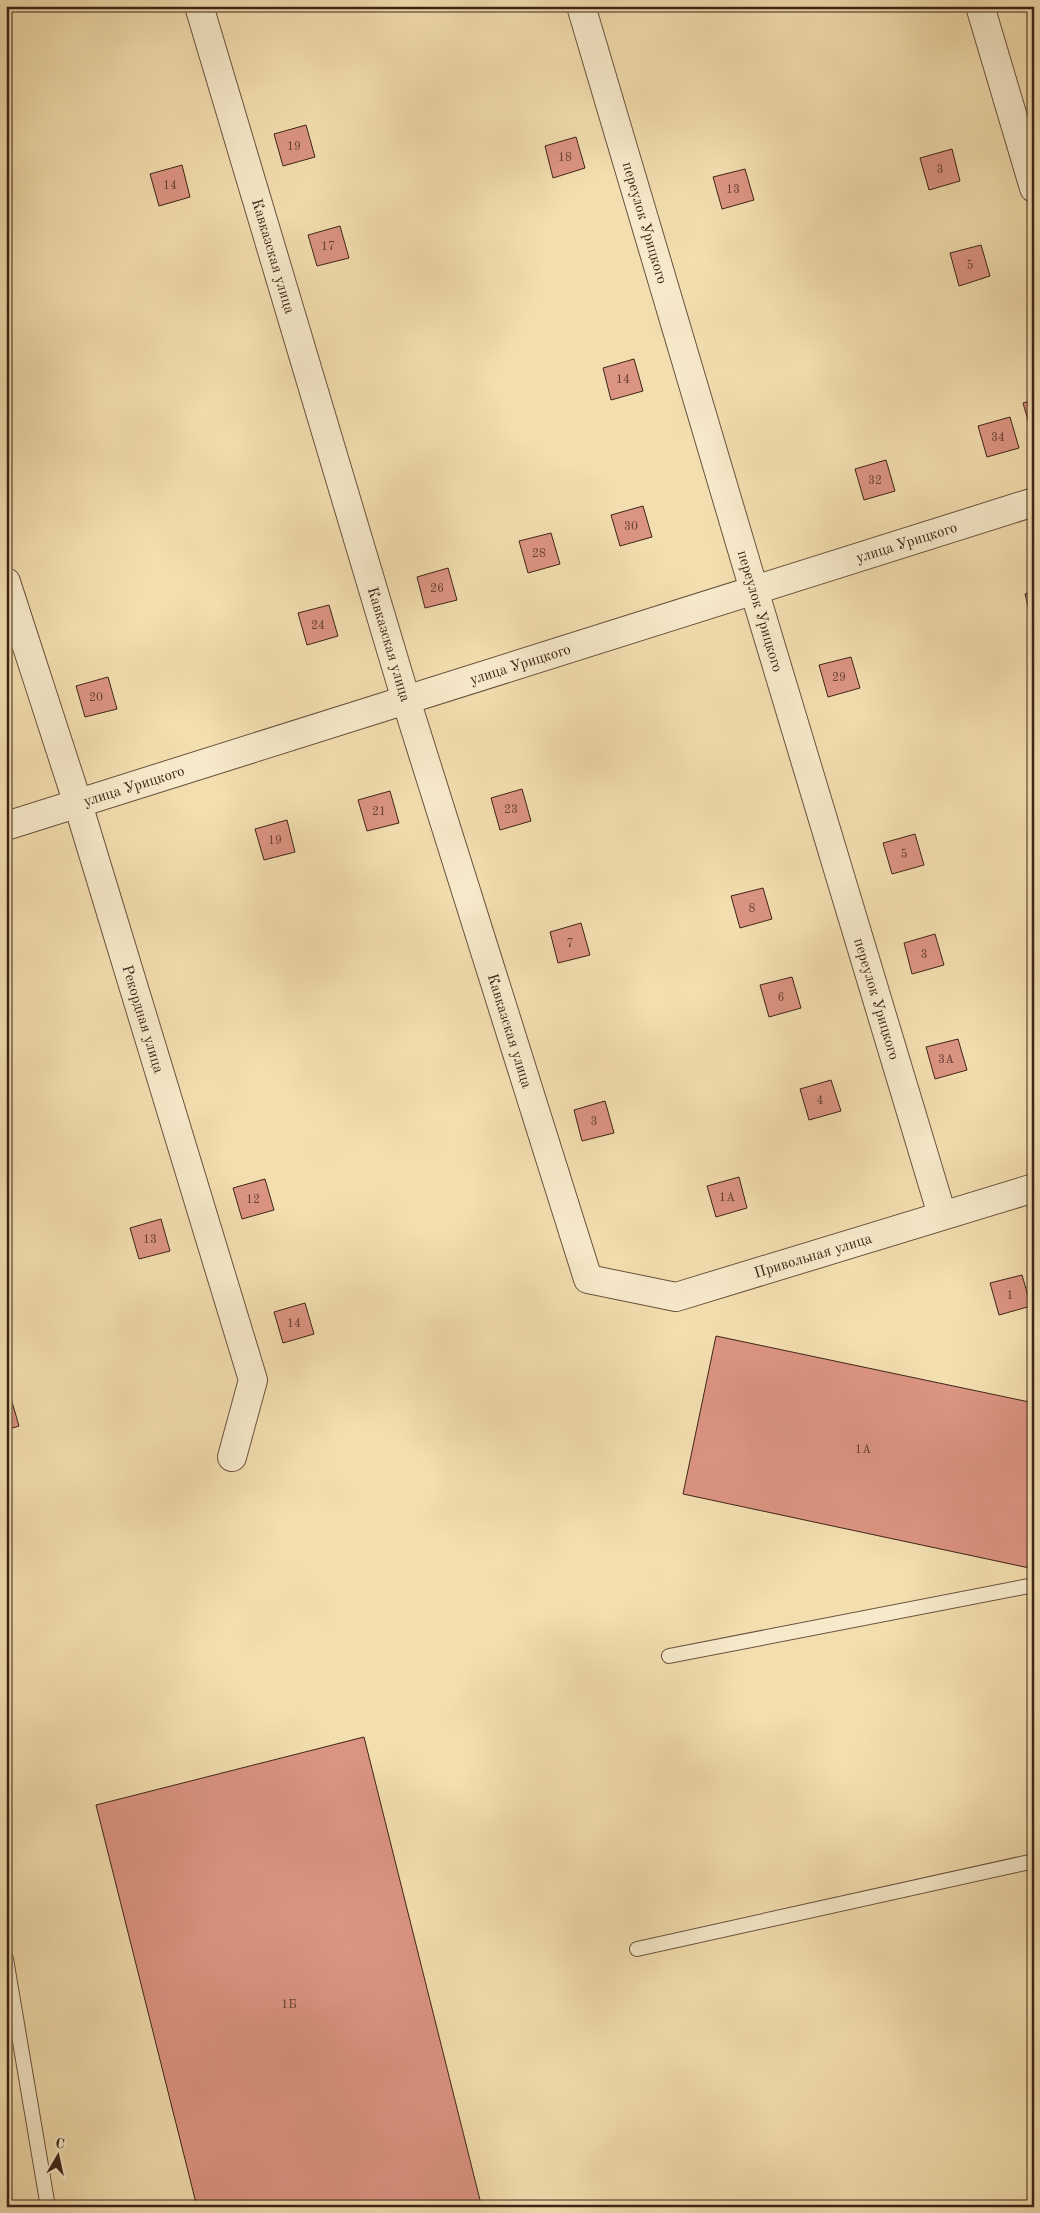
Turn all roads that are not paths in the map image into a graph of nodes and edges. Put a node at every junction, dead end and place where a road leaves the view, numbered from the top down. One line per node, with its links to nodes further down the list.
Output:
1 (199, 6): 8 (street, Кавказская улица)
2 (581, 6): 7 (street, переулок Урицкого)
3 (980, 6): 4 (street)
4 (1034, 188)
5 (1034, 502): 7 (street, улица Урицкого)
6 (6, 582): 9 (street, Рекордная улица)
7 (754, 590): 8 (street, улица Урицкого); 12 (street, переулок Урицкого)
8 (406, 700): 9 (street, улица Урицкого); 13 (street, Кавказская улица)
9 (78, 804): 10 (street, улица Урицкого); 14 (street, Рекордная улица)
10 (6, 826)
11 (1034, 1188): 12 (street, Привольная улица)
12 (942, 1216): 13 (street, Привольная улица)
13 (588, 1279)
14 (232, 1457)
15 (1034, 1585): 16 (lane)
16 (669, 1656)
17 (1034, 1861): 18 (lane)
18 (637, 1949)
19 (6, 1958): 20 (lane)
20 (48, 2207)

